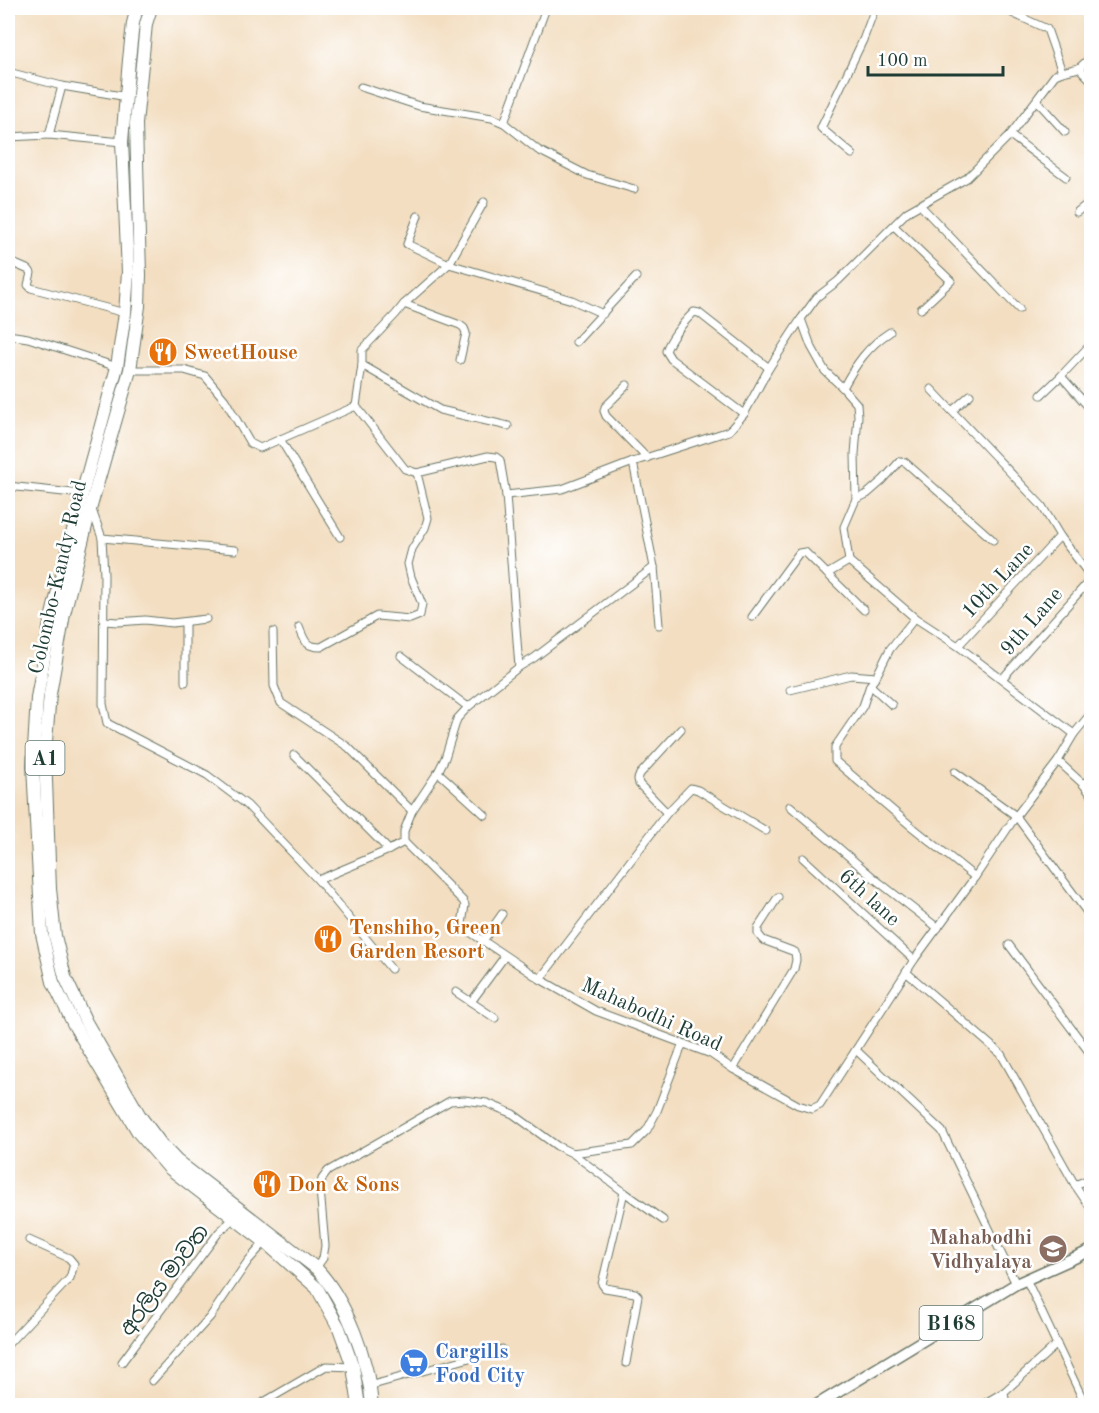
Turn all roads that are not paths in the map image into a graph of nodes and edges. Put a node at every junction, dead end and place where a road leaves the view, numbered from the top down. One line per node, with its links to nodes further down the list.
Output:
1 (137, 8): 13 (highway, Colombo-Kandy Road / A1)
2 (152, 8): 13 (highway, Colombo-Kandy Road / A1)
3 (546, 8): 15 (street)
4 (875, 8): 21 (street)
5 (1009, 8): 9 (street)
6 (1092, 56): 7 (street)
7 (1080, 68): 9 (street); 10 (street)
8 (8, 72): 11 (street)
9 (1062, 72): 14 (street)
10 (1092, 81)
11 (62, 86): 13 (street); 17 (street)
12 (361, 87): 15 (street)
13 (132, 97): 20 (highway, Colombo-Kandy Road / A1); 47 (highway, Colombo-Kandy Road / A1)
14 (1036, 101): 16 (street); 18 (street)
15 (504, 123): 23 (street)
16 (1065, 132)
17 (49, 135): 19 (street); 20 (street)
18 (1010, 135): 22 (street); 26 (street)
19 (8, 137)
20 (122, 142): 36 (highway, Colombo-Kandy Road / A1)
21 (852, 154)
22 (1066, 177)
23 (634, 189)
24 (1092, 200): 27 (street)
25 (484, 202): 31 (street)
26 (920, 205): 29 (street); 35 (street)
27 (1077, 212)
28 (418, 216): 31 (street)
29 (894, 226): 34 (street); 38 (street)
30 (8, 261): 36 (street)
31 (449, 264): 33 (street); 37 (street)
32 (636, 277): 37 (street)
33 (404, 304): 43 (street); 44 (street)
34 (921, 309)
35 (1019, 309)
36 (125, 313): 45 (highway, Colombo-Kandy Road / A1)
37 (603, 314): 41 (street)
38 (801, 319): 46 (street); 50 (street)
39 (890, 332): 50 (street)
40 (8, 335): 45 (street)
41 (576, 342)
42 (1092, 343): 48 (street)
43 (460, 360)
44 (362, 365): 54 (street); 58 (street)
45 (117, 367): 65 (highway, Colombo-Kandy Road / A1)
46 (769, 368): 57 (street); 57 (street)
47 (130, 370): 59 (street); 65 (highway, Colombo-Kandy Road / A1)
48 (1061, 376): 53 (street); 56 (street)
49 (627, 385): 60 (street)
50 (843, 388): 66 (street)
51 (931, 389): 55 (street)
52 (970, 395): 55 (street)
53 (1041, 395)
54 (356, 406): 59 (street); 62 (street)
55 (952, 411): 67 (street)
56 (1092, 411)
57 (744, 414): 60 (street)
58 (508, 426)
59 (280, 439): 68 (street)
60 (647, 458): 61 (street)
61 (633, 462): 64 (street); 73 (street)
62 (417, 473): 64 (street); 83 (street)
63 (8, 486): 65 (street)
64 (506, 495): 87 (street)
65 (89, 499): 69 (street); 139 (highway, Colombo-Kandy Road / A1); 144 (highway, Colombo-Kandy Road / A1)
66 (855, 499): 70 (street); 72 (street)
67 (1060, 536): 75 (street); 85 (street, 10th Lane)
68 (340, 537)
69 (102, 538): 71 (street); 80 (street)
70 (993, 540)
71 (235, 550)
72 (849, 561): 74 (street); 78 (street)
73 (654, 567): 82 (street); 87 (street)
74 (827, 574): 76 (street); 77 (street)
75 (1091, 578): 89 (street, 9th Lane)
76 (864, 610)
77 (752, 616)
78 (915, 618): 85 (street); 88 (street)
79 (206, 619): 81 (street)
80 (104, 621): 81 (street); 115 (street)
81 (185, 622): 90 (street)
82 (659, 625)
83 (299, 627)
84 (273, 632): 106 (street)
85 (958, 646): 89 (street)
86 (401, 656): 94 (street)
87 (519, 667): 94 (street)
88 (876, 677): 91 (street); 92 (street)
89 (1002, 679): 97 (street)
90 (185, 682)
91 (870, 685): 93 (street); 114 (street)
92 (790, 690)
93 (892, 705)
94 (468, 707): 100 (street)
95 (1092, 712): 97 (street, Mahabodhi Road)
96 (681, 729): 107 (street)
97 (1074, 734): 99 (street, Mahabodhi Road)
98 (294, 755): 112 (street)
99 (1058, 761): 103 (street); 109 (street, Mahabodhi Road)
100 (438, 772): 106 (street); 108 (street)
101 (955, 772): 109 (street)
102 (1092, 777): 103 (street)
103 (1083, 784): 104 (street)
104 (1092, 796)
105 (790, 806): 119 (street)
106 (412, 811): 111 (street)
107 (667, 813): 110 (street); 126 (street)
108 (485, 815)
109 (1016, 816): 114 (street, Mahabodhi Road); 118 (street)
110 (766, 831)
111 (404, 842): 112 (street); 120 (street, Mahabodhi Road)
112 (389, 850): 115 (street)
113 (803, 858): 123 (street, 6th lane)
114 (975, 877): 119 (street, Mahabodhi Road)
115 (318, 880): 124 (street)
116 (777, 897): 133 (street)
117 (502, 914): 120 (street)
118 (1092, 919)
119 (938, 928): 123 (street, Mahabodhi Road)
120 (483, 941): 122 (street, Mahabodhi Road)
121 (1009, 945): 132 (street)
122 (505, 956): 126 (street, Mahabodhi Road); 128 (street)
123 (915, 960): 125 (street, Mahabodhi Road)
124 (391, 969)
125 (906, 972): 131 (street, Mahabodhi Road); 136 (street)
126 (540, 979): 130 (street, Mahabodhi Road)
127 (456, 992): 128 (street)
128 (471, 1002): 129 (street)
129 (495, 1018)
130 (683, 1043): 133 (street, Mahabodhi Road); 134 (street)
131 (856, 1050): 133 (street, Mahabodhi Road); 145 (street)
132 (1092, 1056)
133 (733, 1069)
134 (572, 1153): 137 (street); 144 (street)
135 (1092, 1178): 136 (street)
136 (1075, 1185): 138 (street)
137 (624, 1192): 140 (street); 150 (street)
138 (1092, 1210)
139 (234, 1218): 142 (highway, Colombo-Kandy Road / A1); 149 (street, අරලිය මාවත)
140 (663, 1220)
141 (29, 1240): 146 (street)
142 (265, 1242): 151 (highway, Colombo-Kandy Road / A1); 152 (street)
143 (1092, 1250): 145 (main road, B168)
144 (316, 1268): 153 (highway, Colombo-Kandy Road / A1)
145 (1021, 1282): 147 (street); 158 (main road, B168)
146 (8, 1344)
147 (1057, 1344): 154 (street); 161 (street)
148 (502, 1349): 153 (street)
149 (122, 1362)
150 (626, 1363)
151 (353, 1367): 155 (street); 156 (highway, Colombo-Kandy Road / A1)
152 (152, 1381)
153 (369, 1386): 157 (highway, Colombo-Kandy Road / A1)
154 (1004, 1392): 159 (street); 160 (street)
155 (264, 1402)
156 (359, 1406)
157 (372, 1406)
158 (815, 1406)
159 (980, 1406)
160 (1006, 1406)
161 (1086, 1406)

